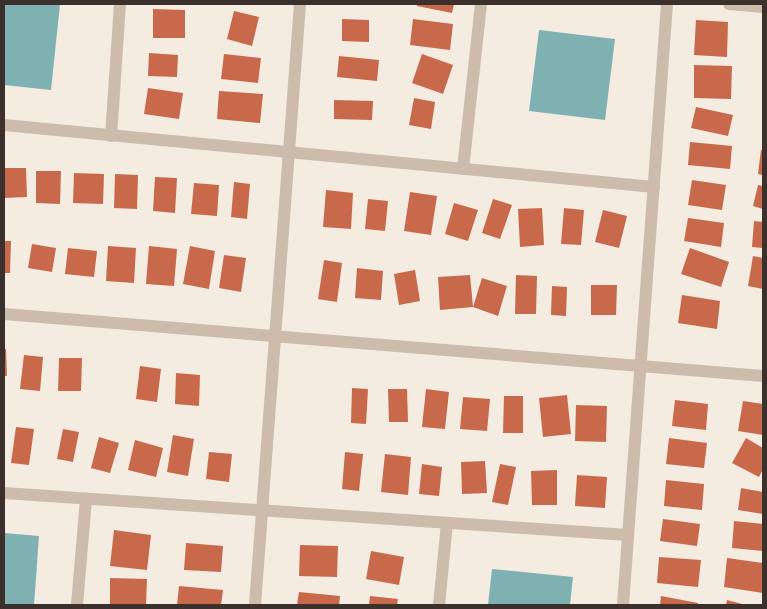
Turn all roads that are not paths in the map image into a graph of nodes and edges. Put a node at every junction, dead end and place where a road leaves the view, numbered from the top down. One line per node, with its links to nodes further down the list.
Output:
1 (120, 4): 8 (street)
2 (300, 4): 9 (street)
3 (480, 4): 10 (street)
4 (667, 4): 11 (street)
5 (729, 4): 6 (street)
6 (763, 7)
7 (4, 125): 8 (street)
8 (112, 136): 9 (street)
9 (290, 153): 10 (street); 13 (street)
10 (464, 169): 11 (street)
11 (654, 187): 14 (street)
12 (4, 314): 13 (street)
13 (275, 336): 14 (street); 18 (street)
14 (640, 366): 15 (street); 20 (street)
15 (763, 376)
16 (4, 493): 17 (street)
17 (86, 499): 18 (street); 21 (street)
18 (262, 511): 19 (street); 22 (street)
19 (447, 523): 20 (street); 23 (street)
20 (628, 535): 24 (street)
21 (77, 605)
22 (255, 605)
23 (439, 605)
24 (623, 605)

